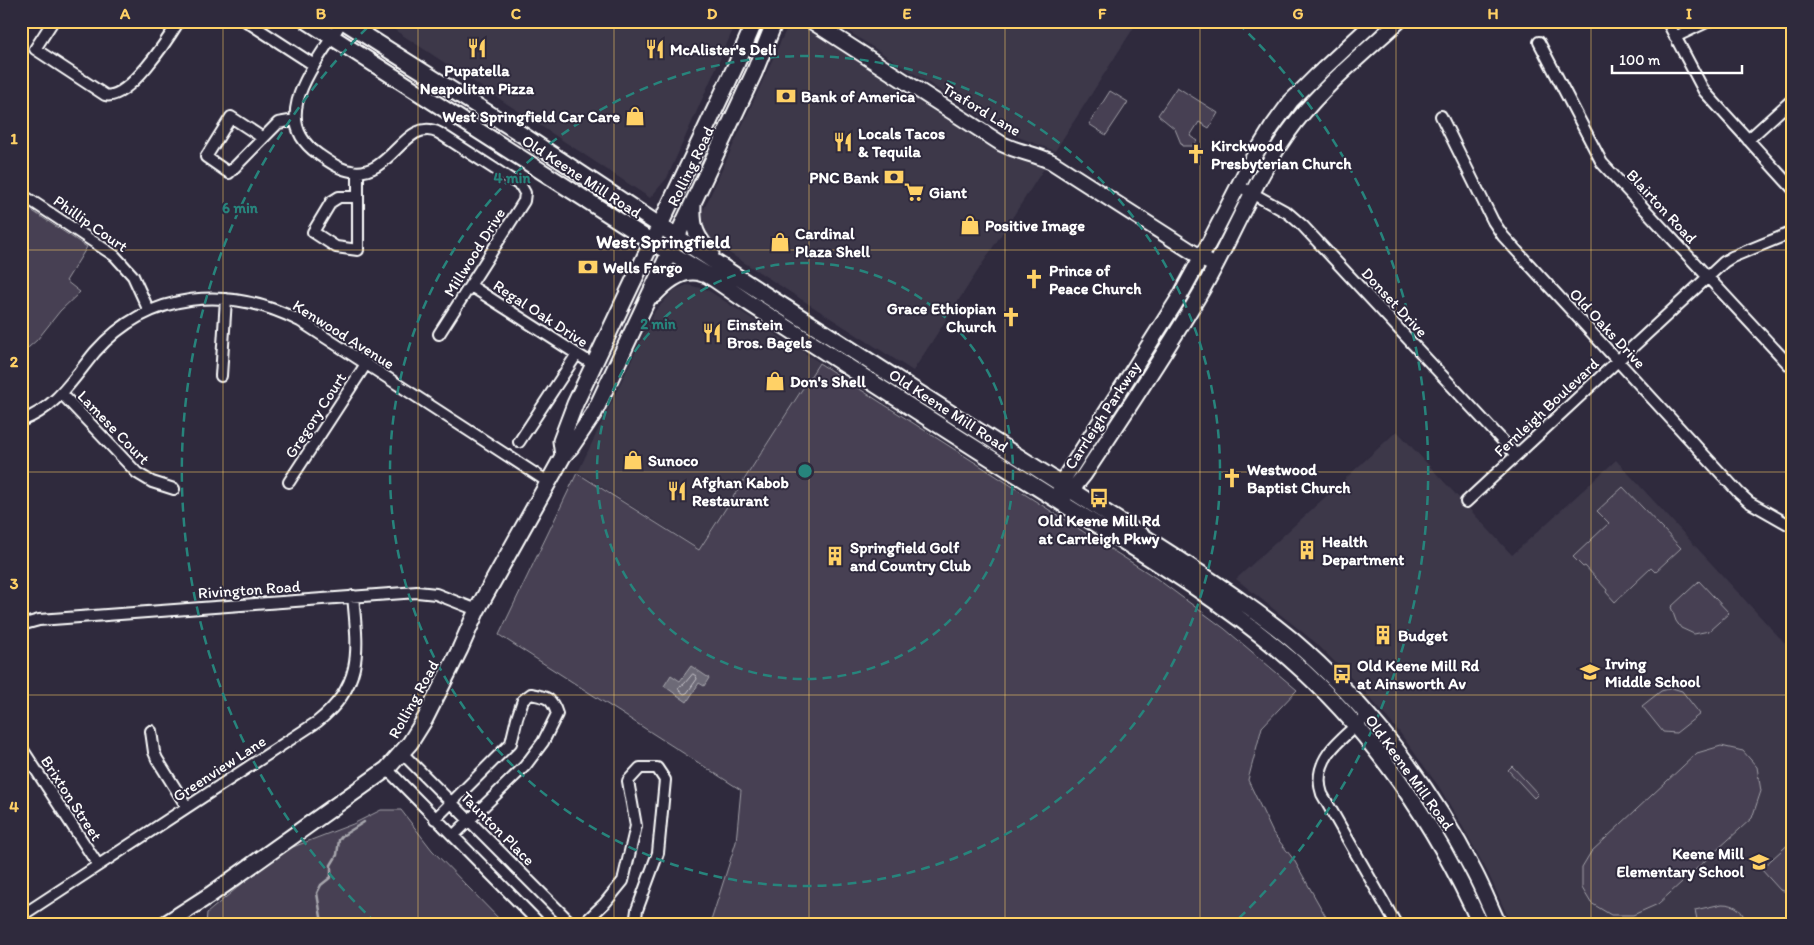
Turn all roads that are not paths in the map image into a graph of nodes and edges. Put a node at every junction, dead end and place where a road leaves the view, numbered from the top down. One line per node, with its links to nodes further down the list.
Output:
1 (53, 21): 2 (street)
2 (179, 21)
3 (246, 21): 16 (street)
4 (307, 21): 14 (main road, Old Keene Mill Road)
5 (342, 21): 14 (street); 29 (main road, Old Keene Mill Road)
6 (755, 21): 29 (main road, Rolling Road)
7 (776, 21): 28 (main road, Rolling Road)
8 (811, 21): 34 (street, Traford Lane)
9 (1375, 21): 23 (street, Carrleigh Parkway)
10 (1399, 21): 26 (street, Carrleigh Parkway)
11 (1667, 21): 13 (street)
12 (1709, 21): 13 (street)
13 (1675, 37): 21 (street)
14 (332, 38): 16 (street); 32 (main road, Old Keene Mill Road)
15 (1539, 42): 37 (street, Blairton Road)
16 (314, 65): 19 (street)
17 (1793, 99): 21 (street)
18 (1441, 116): 45 (street, Old Oaks Drive)
19 (295, 120): 20 (street); 22 (street)
20 (264, 138): 20 (street)
21 (1748, 140): 24 (street)
22 (358, 172): 27 (street); 39 (street, Millwood Drive)
23 (1239, 186): 26 (street, Donset Drive); 34 (street, Carrleigh Parkway)
24 (1793, 190)
25 (21, 194): 42 (street, Phillip Court)
26 (1253, 194): 35 (street, Carrleigh Parkway); 53 (street, Donset Drive)
27 (357, 197): 27 (street)
28 (694, 198): 31 (main road, Rolling Road); 36 (main road)
29 (660, 226): 31 (main road, Old Keene Mill Road); 32 (main road, Rolling Road)
30 (1793, 232): 37 (street, Fernleigh Boulevard)
31 (676, 236): 33 (main road, Rolling Road); 36 (main road, Old Keene Mill Road)
32 (652, 242): 33 (main road, Old Keene Mill Road); 47 (main road, Rolling Road)
33 (670, 252): 38 (main road, Old Keene Mill Road); 41 (main road, Rolling Road)
34 (1201, 258): 35 (street, Traford Lane); 57 (street, Carrleigh Parkway)
35 (1215, 266): 57 (street, Carrleigh Parkway)
36 (727, 270): 57 (main road, Old Keene Mill Road)
37 (1708, 278): 45 (street, Fernleigh Boulevard); 48 (street, Blairton Road)
38 (714, 279): 41 (main road); 59 (main road, Old Keene Mill Road)
39 (471, 286): 43 (street, Millwood Drive); 44 (street, Regal Oak Drive)
40 (226, 299): 42 (street, Kenwood Avenue); 46 (street, Kenwood Avenue); 49 (street)
41 (644, 305): 54 (main road, Rolling Road)
42 (149, 311): 50 (street, Kenwood Avenue)
43 (439, 334)
44 (577, 354): 47 (street, Regal Oak Drive); 52 (street)
45 (1618, 361): 53 (street, Fernleigh Boulevard); 61 (street, Old Oaks Drive)
46 (366, 364): 55 (street, Gregory Court); 56 (street, Kenwood Avenue)
47 (594, 365): 54 (main road, Rolling Road)
48 (1793, 369)
49 (221, 376)
50 (62, 394): 51 (street, Kenwood Avenue); 58 (street, Lamese Court)
51 (21, 421)
52 (519, 442)
53 (1516, 455): 60 (street, Fernleigh Boulevard)
54 (563, 456): 56 (main road, Rolling Road)
55 (290, 482)
56 (548, 482): 63 (main road, Rolling Road)
57 (1066, 487): 59 (street, Carrleigh Parkway); 65 (main road, Old Keene Mill Road)
58 (174, 489)
59 (1058, 500): 66 (main road, Old Keene Mill Road)
60 (1466, 502)
61 (1793, 527)
62 (353, 596): 63 (street, Rivington Road); 64 (street, Rivington Road); 72 (street, Greenview Lane)
63 (477, 610): 69 (main road, Rolling Road)
64 (21, 626)
65 (1368, 716): 66 (street); 85 (main road, Old Keene Mill Road)
66 (1356, 726): 83 (street); 84 (main road, Old Keene Mill Road)
67 (151, 731): 72 (street)
68 (21, 747): 76 (street, Brixton Street)
69 (402, 753): 70 (main road, Rolling Road); 71 (street, Taunton Place)
70 (387, 770): 73 (street); 78 (main road, Rolling Road)
71 (452, 803): 73 (street); 74 (street, Taunton Place); 74 (street)
72 (188, 807): 76 (street, Greenview Lane)
73 (435, 819): 75 (street)
74 (470, 820): 75 (street); 80 (street, Taunton Place)
75 (452, 836): 79 (street)
76 (98, 865): 77 (street, Greenview Lane)
77 (21, 916)
78 (165, 924)
79 (540, 924)
80 (572, 924)
81 (584, 924): 82 (street)
82 (635, 924)
83 (1396, 924)
84 (1480, 924)
85 (1498, 924)

